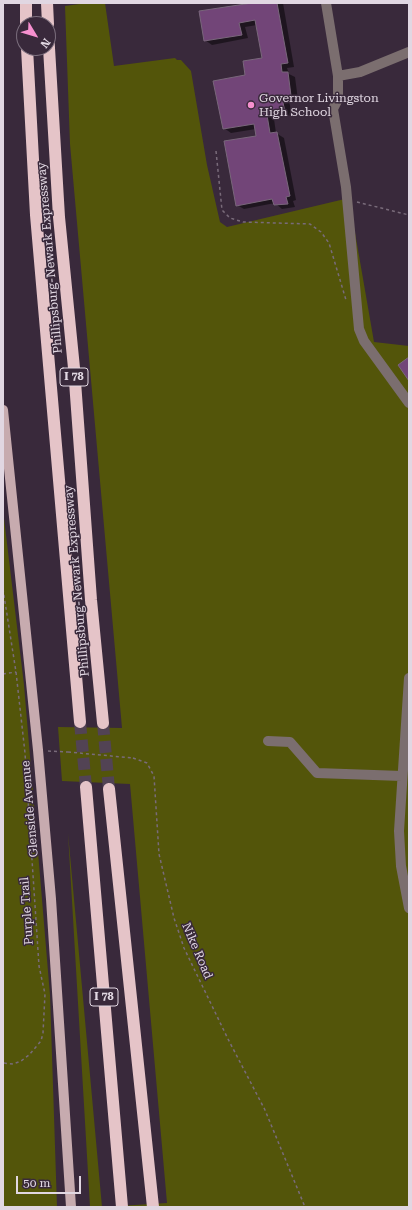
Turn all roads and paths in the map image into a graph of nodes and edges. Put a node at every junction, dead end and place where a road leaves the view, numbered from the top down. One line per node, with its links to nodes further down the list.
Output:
1 (26, 3): 4 (highway)
2 (47, 3): 5 (highway)
3 (326, 3): 9 (street)
4 (26, 16)
5 (48, 16)
6 (409, 52): 9 (street)
7 (26, 56): 20 (highway, Phillipsburg-Newark Expressway / I 78)
8 (49, 56): 21 (highway, Phillipsburg-Newark Expressway / I 78)
9 (338, 76): 11 (street)
10 (216, 151): 13 (path)
11 (346, 190): 12 (path); 14 (street)
12 (409, 215)
13 (347, 303)
14 (409, 403)
15 (3, 410): 23 (main road, Glenside Avenue)
16 (3, 589): 17 (path, Purple Trail)
17 (16, 672): 18 (path); 28 (path, Purple Trail)
18 (3, 674)
19 (409, 678): 24 (street)
20 (80, 722)
21 (103, 723)
22 (268, 741): 24 (street)
23 (38, 750): 29 (main road, Glenside Avenue); 32 (path, Nike Road, bridge)
24 (402, 776): 27 (street)
25 (86, 787): 30 (highway, I 78)
26 (109, 789): 31 (highway, I 78)
27 (409, 908)
28 (3, 1063)
29 (71, 1207)
30 (122, 1207)
31 (153, 1207)
32 (305, 1207)

